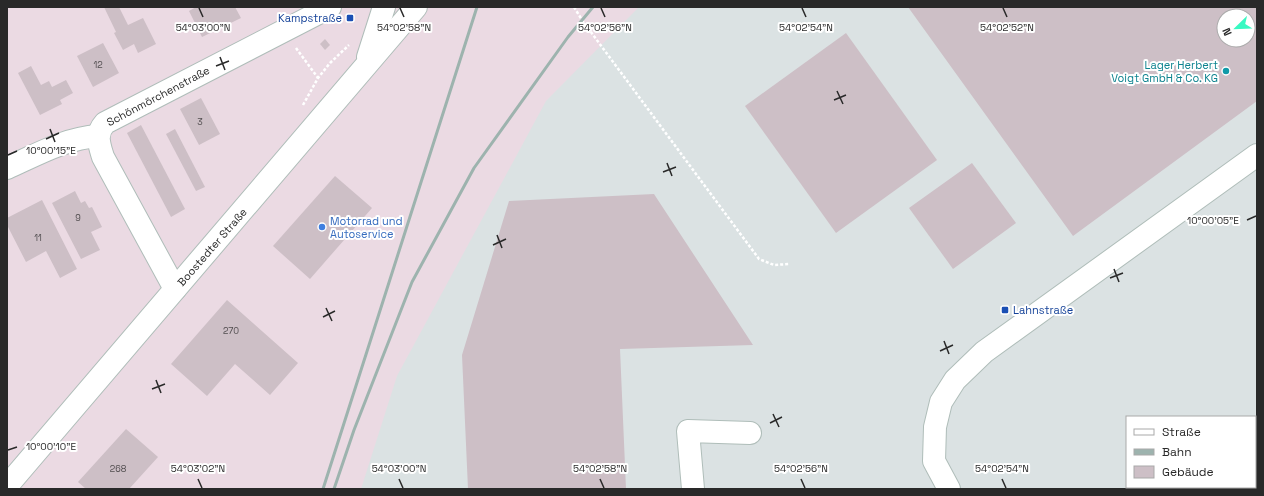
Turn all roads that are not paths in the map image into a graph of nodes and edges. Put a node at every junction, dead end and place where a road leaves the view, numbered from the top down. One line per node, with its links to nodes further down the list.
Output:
1 (330, 7): 5 (street, Schönmörchenstraße)
2 (384, 7): 4 (street)
3 (416, 7): 4 (street, Boostedter Straße)
4 (365, 68): 8 (street, Boostedter Straße)
5 (98, 136): 7 (street, Schönmörchenstraße); 8 (street, Schönmörchenstraße)
6 (1257, 155): 12 (street)
7 (7, 168)
8 (175, 289): 10 (street, Boostedter Straße)
9 (750, 433): 11 (street)
10 (7, 486)
11 (693, 489)
12 (949, 489)

